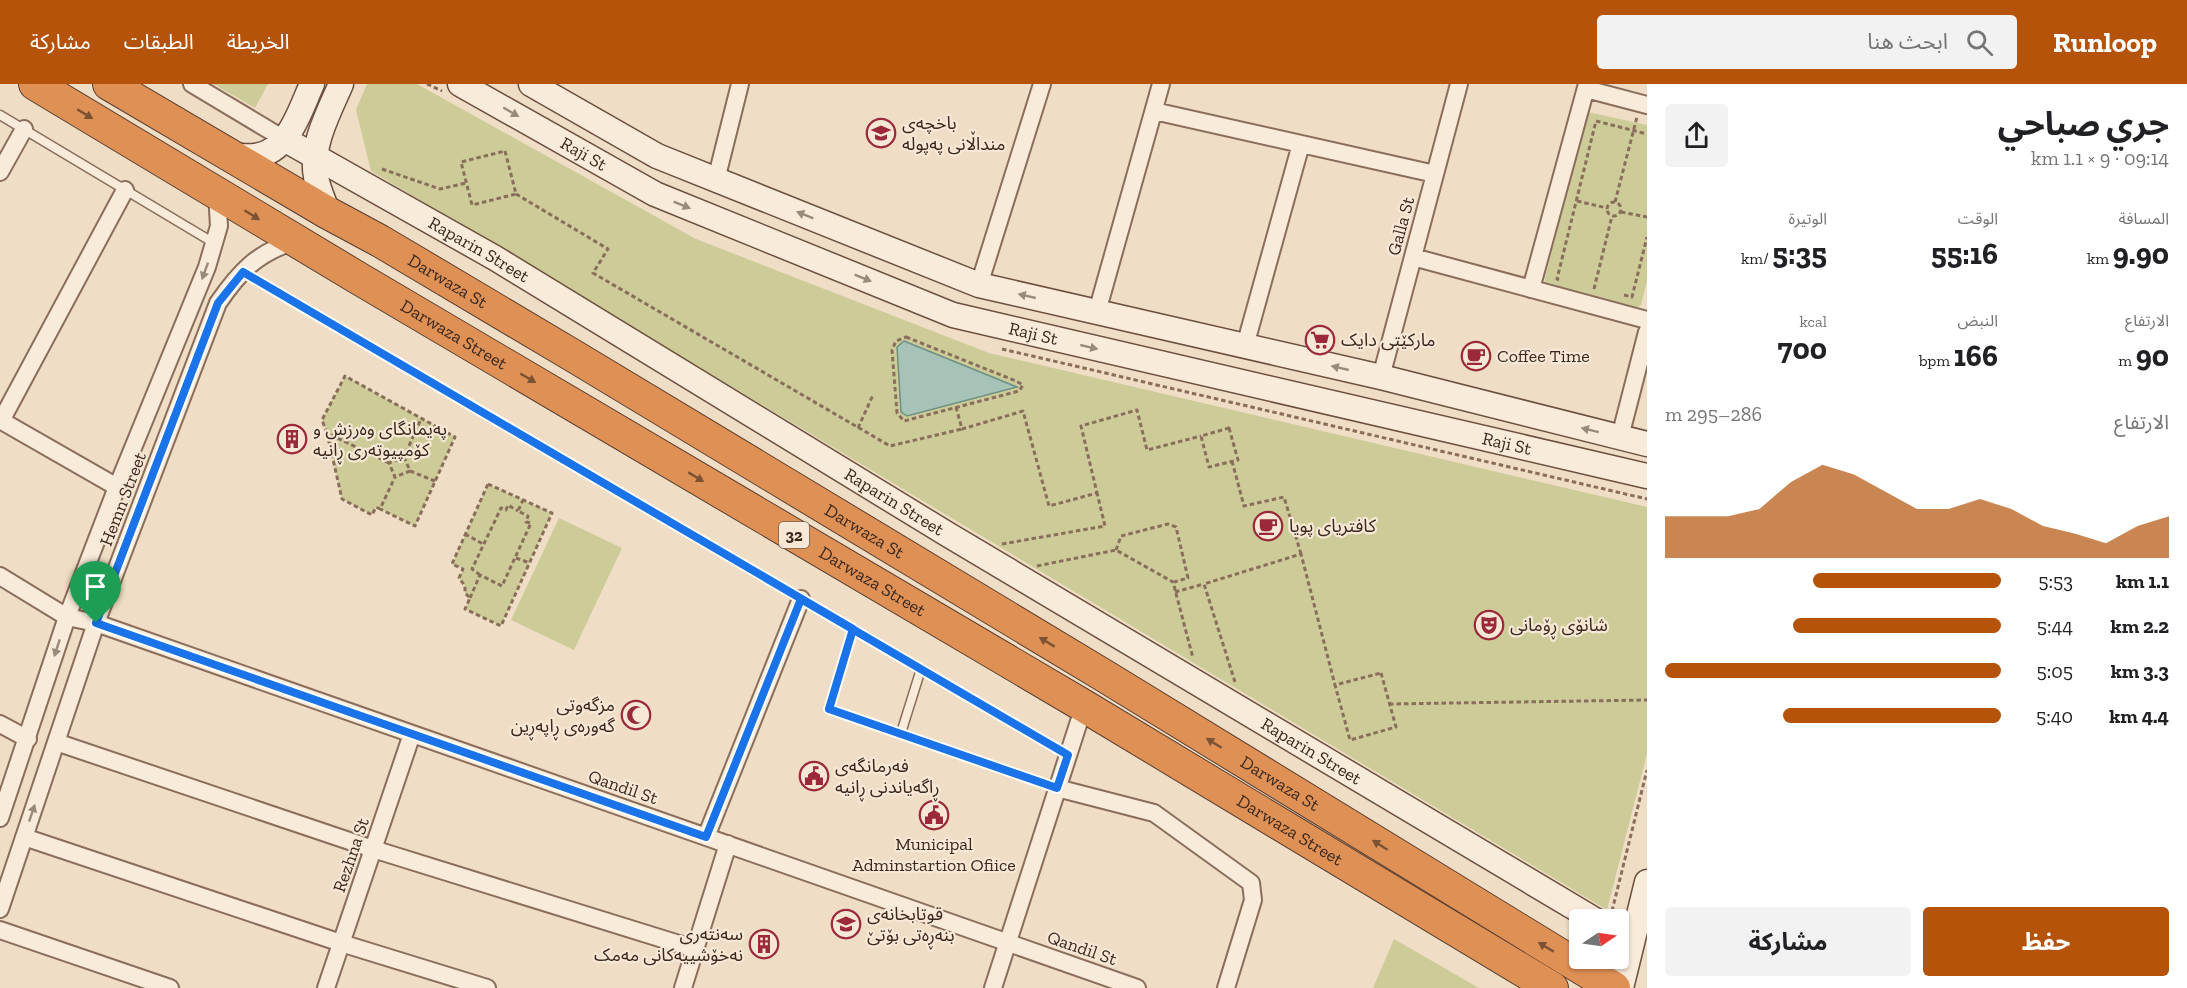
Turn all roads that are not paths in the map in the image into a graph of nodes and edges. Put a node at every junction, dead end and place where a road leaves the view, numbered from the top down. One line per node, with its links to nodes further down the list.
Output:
1 (35, 84): 28 (highway, Darwaza Street / 32, one-way to 28)
2 (109, 84): 21 (highway, Darwaza St / 32)
3 (192, 84): 19 (street, Raparin Street)
4 (312, 84): 14 (street)
5 (341, 84): 17 (street)
6 (460, 84): 29 (street, Raji St, one-way to 29)
7 (531, 84): 23 (street, Raji St)
8 (740, 84): 26 (street)
9 (1042, 84): 35 (street)
10 (1161, 84): 15 (street)
11 (1458, 84): 25 (street, Galla St)
12 (1586, 86): 13 (street); 36 (street)
13 (1644, 104)
14 (301, 109): 17 (street); 19 (street)
15 (1154, 111): 20 (street); 37 (street)
16 (0, 115): 18 (lane)
17 (325, 123): 22 (street)
18 (24, 129): 24 (street); 27 (lane)
19 (284, 139): 21 (street); 22 (street, Raparin Street)
20 (1301, 144): 25 (street); 40 (street)
21 (231, 155): 30 (highway, Darwaza St / 32)
22 (315, 156): 30 (street); 70 (street, Raparin Street)
23 (671, 161): 26 (street, Raji St); 29 (street)
24 (0, 172)
25 (1435, 174): 33 (street, Galla St)
26 (716, 180): 35 (street, Raji St, one-way to 26)
27 (125, 190): 32 (lane); 42 (street)
28 (217, 194): 31 (highway, Darwaza Street / 32, one-way to 31); 32 (street, Hemn Street)
29 (655, 194): 46 (street, Raji St, one-way to 46)
30 (328, 213): 45 (highway, Darwaza St / 32)
31 (295, 241): 34 (street, Hemn Street); 48 (highway, Darwaza Street / 32, one-way to 48)
32 (215, 243): 47 (street, Hemn Street, one-way to 47)
33 (1413, 257): 36 (street); 41 (street, Galla St)
34 (243, 272): 50 (lane); 52 (street, Hemn Street)
35 (979, 285): 37 (street, Raji St, one-way to 35)
36 (1531, 289): 38 (street)
37 (1097, 312): 40 (street, Raji St)
38 (1647, 320)
39 (1647, 332): 43 (street)
40 (1245, 346): 41 (street, Raji St, one-way to 40)
41 (1380, 377): 43 (street, Raji St, one-way to 41)
42 (1, 421): 47 (street)
43 (1620, 437): 44 (street, Raji St)
44 (1647, 444)
45 (764, 472): 48 (highway); 85 (highway, Darwaza St / 32, one-way to 45)
46 (1647, 476)
47 (117, 487): 51 (street, Hemn Street)
48 (744, 506): 55 (highway, Darwaza Street / 32)
49 (0, 576): 51 (street)
50 (801, 599): 53 (lane); 65 (street)
51 (67, 616): 52 (street, Qandil St); 59 (street, Hemn Street, one-way to 59)
52 (96, 623): 58 (street, Qandil St); 60 (street, Hemn Street)
53 (853, 629): 54 (lane); 57 (lane)
54 (921, 669): 57 (lane); 61 (lane)
55 (1084, 706): 61 (street); 76 (highway, Darwaza Street / 32)
56 (0, 724): 59 (street)
57 (901, 733): 62 (lane)
58 (412, 734): 65 (street, Qandil St); 67 (street, Rezhna St)
59 (28, 739): 63 (street, Hemn Street)
60 (56, 742): 64 (street, Hemn Street, one-way to 60); 67 (street)
61 (1068, 755): 62 (street)
62 (1057, 788): 73 (street); 83 (street)
63 (0, 818)
64 (24, 837): 69 (street, Hemn Street); 72 (street)
65 (706, 837): 66 (street, Qandil St)
66 (728, 844): 73 (street, Qandil St); 75 (street)
67 (373, 849): 72 (street, Rezhna St); 75 (street)
68 (1647, 882): 74 (street)
69 (0, 909)
70 (1577, 909)
71 (0, 930): 77 (street)
72 (341, 943): 78 (street, Rezhna St); 79 (street)
73 (1008, 943): 81 (street); 82 (street, Qandil St)
74 (1633, 943): 86 (street)
75 (695, 950): 80 (street)
76 (1519, 979): 84 (highway, Darwaza Street / 32)
77 (170, 988)
78 (326, 988)
79 (487, 988)
80 (682, 988)
81 (993, 988)
82 (1137, 988)
83 (1226, 988)
84 (1552, 988)
85 (1614, 988)
86 (1621, 988)

